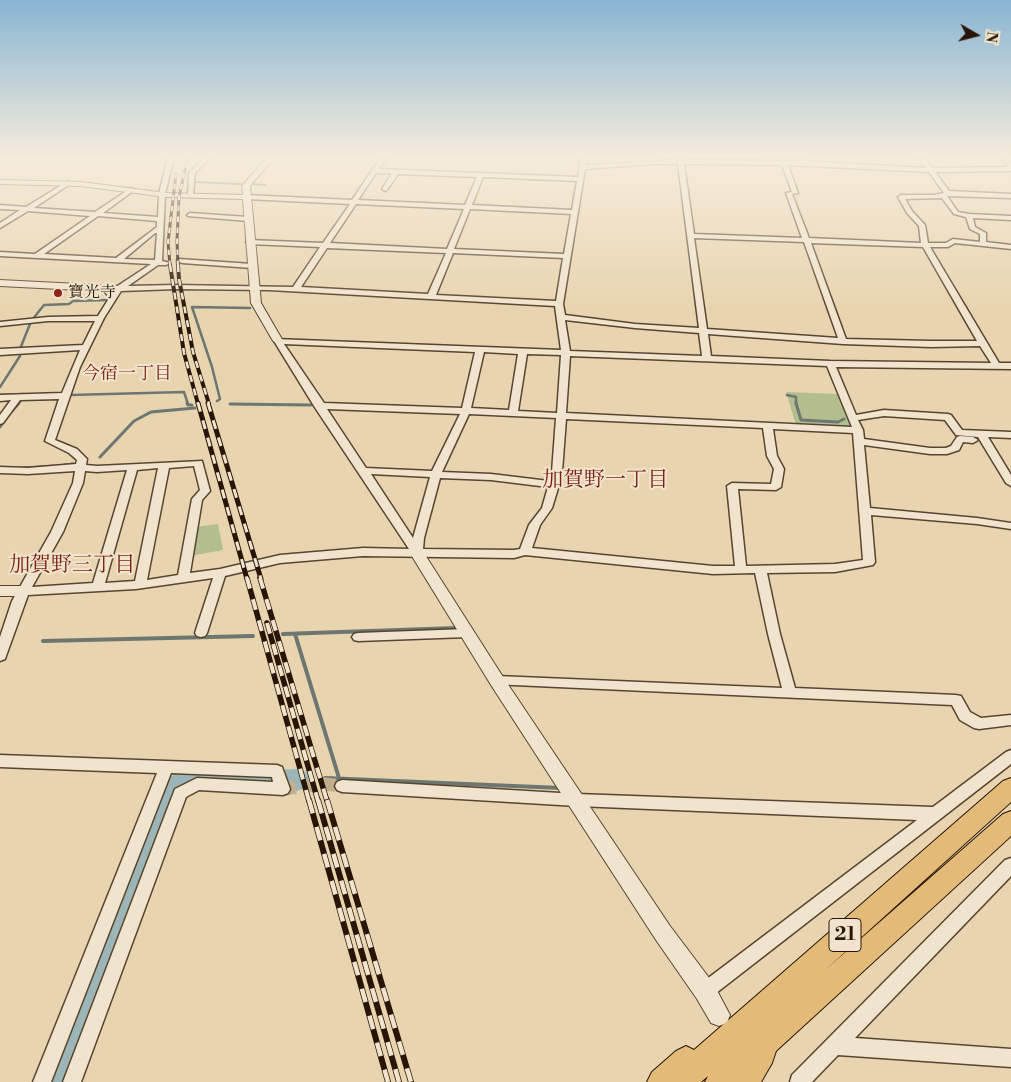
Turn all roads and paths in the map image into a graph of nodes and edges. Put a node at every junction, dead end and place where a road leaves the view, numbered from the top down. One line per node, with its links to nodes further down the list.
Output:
1 (7, 207): 13 (street)
2 (105, 207): 15 (street)
3 (161, 207): 19 (street)
4 (247, 207): 20 (street)
5 (349, 207): 27 (street)
6 (468, 207): 30 (street)
7 (478, 207): 14 (street)
8 (575, 207): 14 (street)
9 (686, 207): 23 (street)
10 (796, 207): 24 (street)
11 (906, 207): 28 (street)
12 (953, 207): 17 (street)
13 (27, 209): 15 (street); 21 (street)
14 (574, 212): 33 (street)
15 (96, 214): 19 (street); 32 (street)
16 (190, 216): 20 (street)
17 (969, 216): 18 (street); 26 (street)
18 (1011, 218)
19 (160, 219): 22 (street)
20 (248, 219): 25 (street)
21 (0, 226)
22 (159, 229): 34 (street); 36 (street)
23 (690, 236): 24 (street); 47 (street)
24 (806, 240): 28 (street); 48 (street)
25 (249, 242): 27 (street); 37 (street)
26 (983, 244): 28 (street); 29 (street)
27 (325, 245): 30 (street); 41 (street)
28 (924, 245): 50 (street)
29 (1011, 247)
30 (450, 251): 33 (street); 42 (street)
31 (0, 254): 32 (street)
32 (37, 256): 34 (street)
33 (567, 256): 43 (street)
34 (118, 260): 36 (street)
35 (182, 261): 37 (street)
36 (162, 262): 40 (street)
37 (252, 266): 39 (street)
38 (0, 283): 40 (street)
39 (254, 288): 40 (street); 41 (street); 49 (street)
40 (119, 289): 45 (street)
41 (295, 290): 42 (street)
42 (431, 297): 43 (street)
43 (559, 304): 44 (street)
44 (561, 317): 47 (street); 55 (street)
45 (100, 318): 46 (street); 51 (street)
46 (0, 324)
47 (702, 330): 48 (street); 56 (street)
48 (843, 340): 50 (street)
49 (278, 341): 52 (street); 63 (street)
50 (983, 343): 58 (street)
51 (85, 347): 54 (street); 60 (street)
52 (480, 349): 53 (street); 64 (street)
53 (523, 350): 55 (street); 65 (street)
54 (0, 352)
55 (566, 352): 56 (street); 66 (street)
56 (707, 359): 57 (street)
57 (830, 364): 58 (street); 67 (street)
58 (996, 366): 59 (street)
59 (1011, 366)
60 (65, 396): 61 (street); 74 (street)
61 (18, 397): 62 (street); 68 (street)
62 (0, 398)
63 (319, 406): 64 (street); 79 (street)
64 (466, 411): 65 (street); 80 (street)
65 (513, 413): 66 (street)
66 (562, 416): 69 (street); 82 (street)
67 (853, 418): 70 (street); 72 (street)
68 (0, 422)
69 (767, 426): 70 (street); 87 (street)
70 (858, 435): 72 (street); 83 (street)
71 (1011, 435): 72 (street)
72 (983, 437): 73 (street); 81 (street)
73 (1011, 441)
74 (82, 463): 75 (street); 77 (street); 78 (street); 94 (street)
75 (0, 465)
76 (164, 465): 77 (street); 90 (street); 91 (street)
77 (133, 467): 92 (street)
78 (0, 470)
79 (363, 471): 80 (street); 86 (street)
80 (436, 474): 82 (street); 86 (street)
81 (1011, 483)
82 (554, 485): 85 (street)
83 (864, 511): 84 (street); 88 (street)
84 (1011, 526)
85 (525, 552): 86 (street); 87 (street)
86 (417, 553): 89 (street); 96 (street)
87 (741, 569): 88 (street)
88 (760, 569): 100 (street)
89 (220, 573): 90 (street); 95 (street)
90 (183, 578): 91 (street)
91 (140, 584): 92 (street)
92 (98, 586): 94 (street)
93 (0, 591): 94 (street)
94 (23, 592): 98 (street)
95 (201, 633)
96 (467, 633): 97 (street); 99 (street)
97 (358, 636)
98 (0, 656)
99 (497, 681): 100 (street); 107 (street)
100 (790, 693): 101 (street)
101 (1011, 720)
102 (1011, 756): 108 (street)
103 (0, 760): 104 (street)
104 (166, 768): 117 (street); 118 (street)
105 (342, 786): 107 (street)
106 (1011, 788): 116 (highway, 21)
107 (577, 800): 108 (street); 111 (street)
108 (936, 814): 111 (street)
109 (1011, 821): 113 (highway, 21)
110 (1011, 865): 114 (street)
111 (705, 990): 112 (street)
112 (719, 1015)
113 (771, 1038): 116 (highway, 21); 121 (highway, 21)
114 (835, 1046): 115 (street); 122 (street)
115 (1011, 1058)
116 (713, 1070): 119 (highway, 21); 120 (highway, 21)
117 (42, 1082)
118 (72, 1082)
119 (662, 1082)
120 (680, 1082)
121 (740, 1082)
122 (800, 1082)

